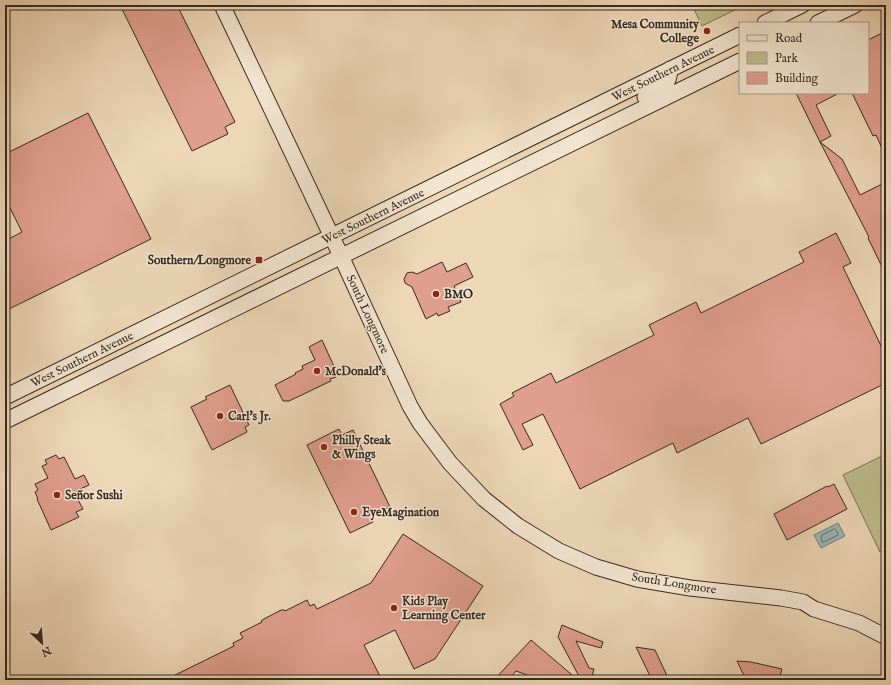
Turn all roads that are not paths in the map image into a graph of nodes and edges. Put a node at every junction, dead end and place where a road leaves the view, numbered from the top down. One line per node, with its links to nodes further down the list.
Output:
1 (222, 5): 10 (main road, South Longmore)
2 (802, 5): 4 (main road)
3 (855, 5): 5 (main road)
4 (767, 22)
5 (820, 22)
6 (739, 35): 8 (main road, West Southern Avenue)
7 (739, 61): 9 (main road, West Southern Avenue)
8 (670, 69): 9 (main road); 10 (main road, West Southern Avenue)
9 (550, 154): 11 (main road, West Southern Avenue)
10 (332, 237): 11 (main road, South Longmore); 12 (main road, West Southern Avenue)
11 (341, 256): 13 (main road, West Southern Avenue); 14 (main road, South Longmore)
12 (5, 397)
13 (5, 421)
14 (886, 637)

